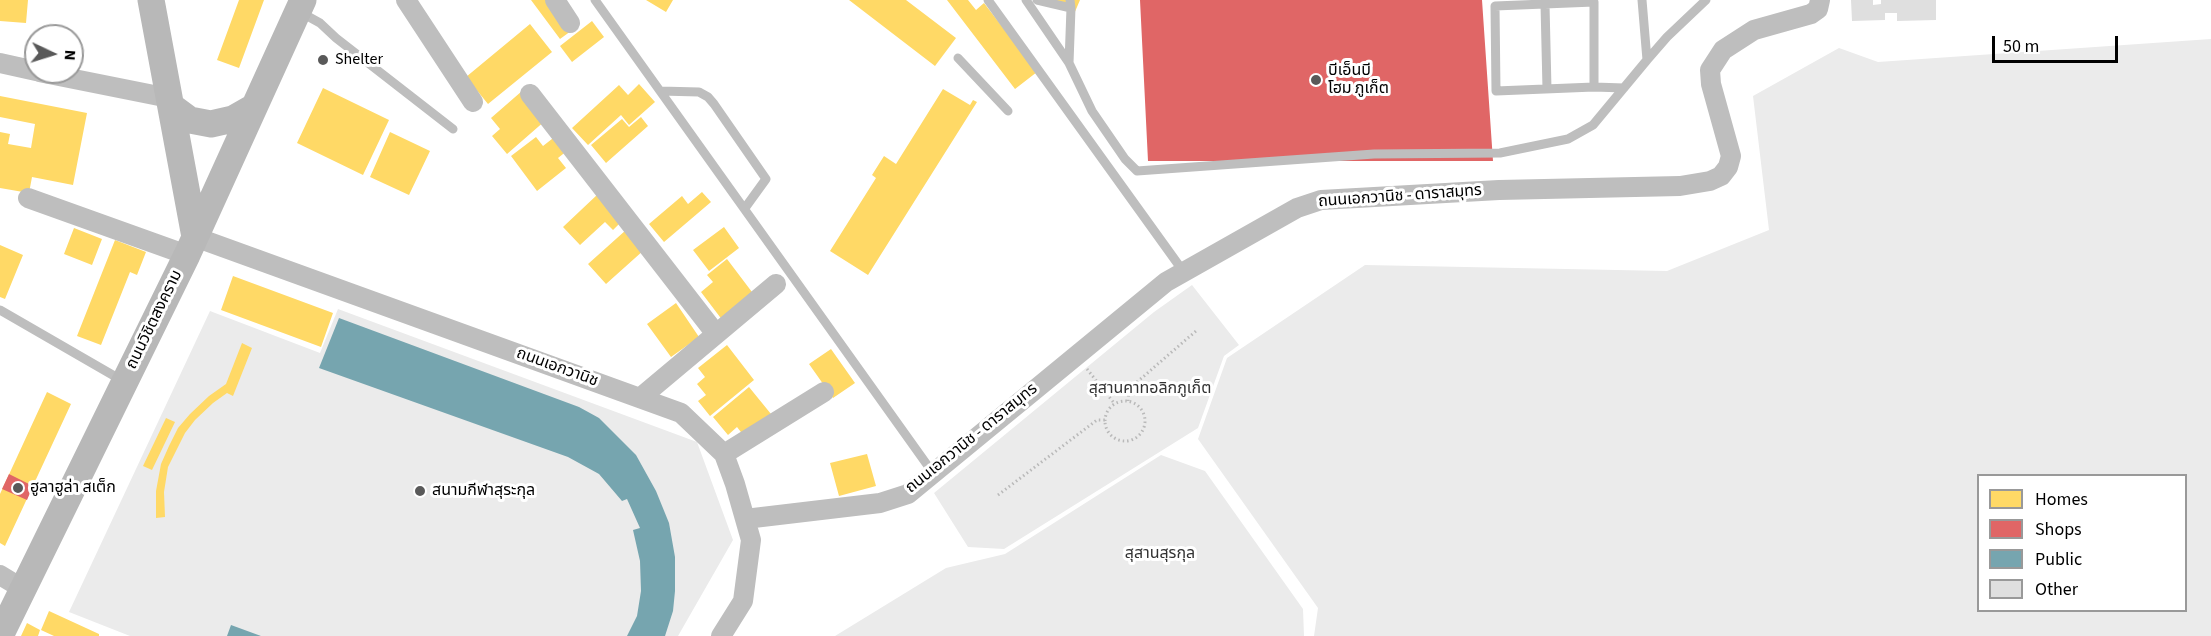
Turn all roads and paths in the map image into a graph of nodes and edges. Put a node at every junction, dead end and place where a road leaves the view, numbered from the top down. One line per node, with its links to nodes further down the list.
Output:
1 (151, 0): 27 (main road)
2 (406, 0): 28 (street)
3 (555, 0): 15 (street)
4 (595, 0): 25 (lane)
5 (988, 0): 35 (lane)
6 (1026, 0): 19 (lane)
7 (1037, 0): 12 (lane)
8 (1642, 0): 9 (lane); 17 (lane)
9 (1653, 0)
10 (1706, 0): 17 (lane)
11 (1820, 0): 35 (street, ถนนเอกวานิช - ดาราสมุทร)
12 (1070, 4): 19 (lane)
13 (1545, 4): 22 (lane); 24 (lane); 24 (lane)
14 (301, 5): 29 (main road, ถนนวิชิตสงคราม); 31 (lane)
15 (570, 22)
16 (958, 58): 30 (lane)
17 (1647, 60): 23 (lane)
18 (0, 63): 20 (street)
19 (1069, 63): 23 (lane)
20 (24, 69)
21 (84, 82): 27 (street)
22 (1594, 87): 23 (lane); 24 (lane)
23 (1624, 88)
24 (1547, 89)
25 (660, 91): 33 (lane); 33 (lane)
26 (530, 94): 39 (street)
27 (170, 102): 29 (main road); 34 (main road)
28 (473, 102)
29 (254, 107): 34 (main road, ถนนวิชิตสงคราม)
30 (1008, 111)
31 (453, 129)
32 (28, 198): 34 (street, ถนนเอกวานิช)
33 (745, 208): 48 (lane)
34 (191, 246): 41 (main road, ถนนวิชิตสงคราม); 43 (street, ถนนเอกวานิช)
35 (1183, 271): 40 (street, ถนนเอกวานิช - ดาราสมุทร)
36 (776, 284): 39 (street)
37 (0, 309): 41 (lane)
38 (1196, 331): 44 (path)
39 (716, 334): 43 (street)
40 (1076, 355): 45 (path); 48 (street, ถนนเอกวานิช - ดาราสมุทร)
41 (125, 382): 52 (main road, ถนนวิชิตสงคราม)
42 (824, 392): 47 (street)
43 (640, 398): 47 (street, ถนนเอกวานิช)
44 (1128, 401): 45 (path); 46 (path)
45 (1115, 404): 46 (path)
46 (1105, 420): 49 (path)
47 (724, 454): 50 (street, ถนนเอกวานิช)
48 (933, 473): 50 (street, ถนนเอกวานิช - ดาราสมุทร)
49 (998, 495)
50 (745, 519): 54 (street, ถนนเอกวานิช)
51 (0, 575): 52 (street)
52 (24, 589): 53 (main road, ถนนวิชิตสงคราม)
53 (0, 636)
54 (721, 636)

